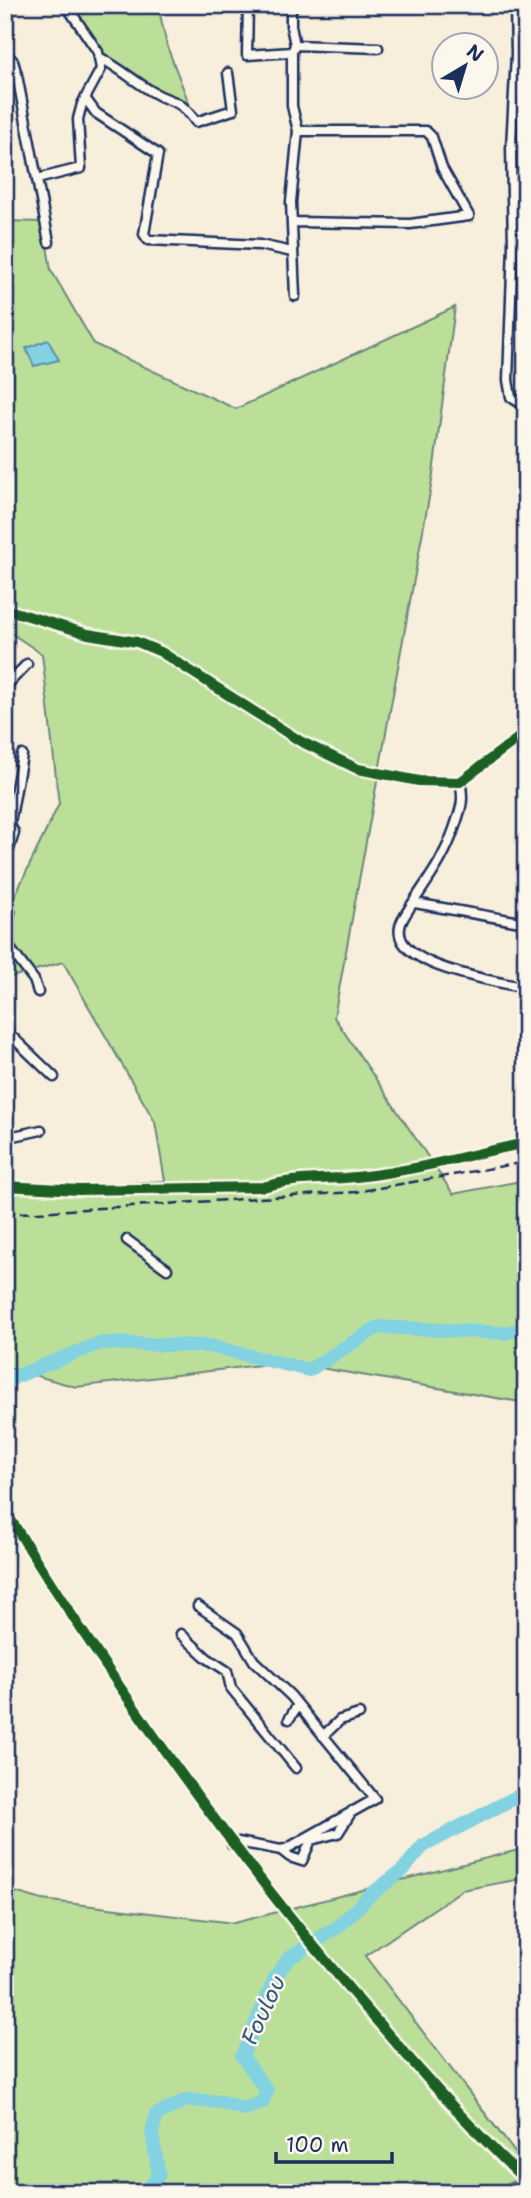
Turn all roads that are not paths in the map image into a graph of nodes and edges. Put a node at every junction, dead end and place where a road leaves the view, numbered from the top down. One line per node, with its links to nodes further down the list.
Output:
1 (66, 5): 10 (street)
2 (248, 5): 7 (street)
3 (291, 5): 7 (street)
4 (503, 5): 5 (street)
5 (514, 7): 9 (street)
6 (378, 48): 7 (street)
7 (293, 49): 13 (street)
8 (5, 52): 16 (street)
9 (521, 55): 15 (street)
10 (99, 57): 11 (street); 12 (street)
11 (228, 72)
12 (85, 98): 16 (street); 19 (street)
13 (298, 131): 17 (street); 17 (street)
14 (526, 146): 15 (street)
15 (511, 147): 21 (street)
16 (37, 179): 18 (street)
17 (294, 222): 19 (street)
18 (49, 242)
19 (292, 252): 20 (street)
20 (295, 296)
21 (526, 407)
22 (5, 609): 27 (street)
23 (27, 664): 24 (street)
24 (5, 687)
25 (526, 732): 27 (street)
26 (22, 755): 28 (street)
27 (460, 782): 30 (street)
28 (8, 821): 29 (street)
29 (5, 863)
30 (415, 903): 32 (street); 35 (street)
31 (5, 904): 33 (street)
32 (526, 923)
33 (5, 929)
34 (5, 942): 36 (street)
35 (526, 988)
36 (38, 992)
37 (5, 1030): 38 (street)
38 (54, 1077)
39 (41, 1130): 40 (street)
40 (5, 1138)
41 (526, 1143): 42 (street)
42 (5, 1186)
43 (127, 1240): 44 (street)
44 (167, 1269)
45 (5, 1510): 54 (street)
46 (198, 1606): 48 (street)
47 (181, 1634): 52 (street)
48 (298, 1704): 50 (street); 51 (street)
49 (359, 1714): 51 (street)
50 (289, 1719)
51 (323, 1736): 53 (street)
52 (296, 1768)
53 (352, 1811): 55 (street); 55 (street)
54 (232, 1845): 55 (street); 56 (street)
55 (281, 1850)
56 (526, 2181)

